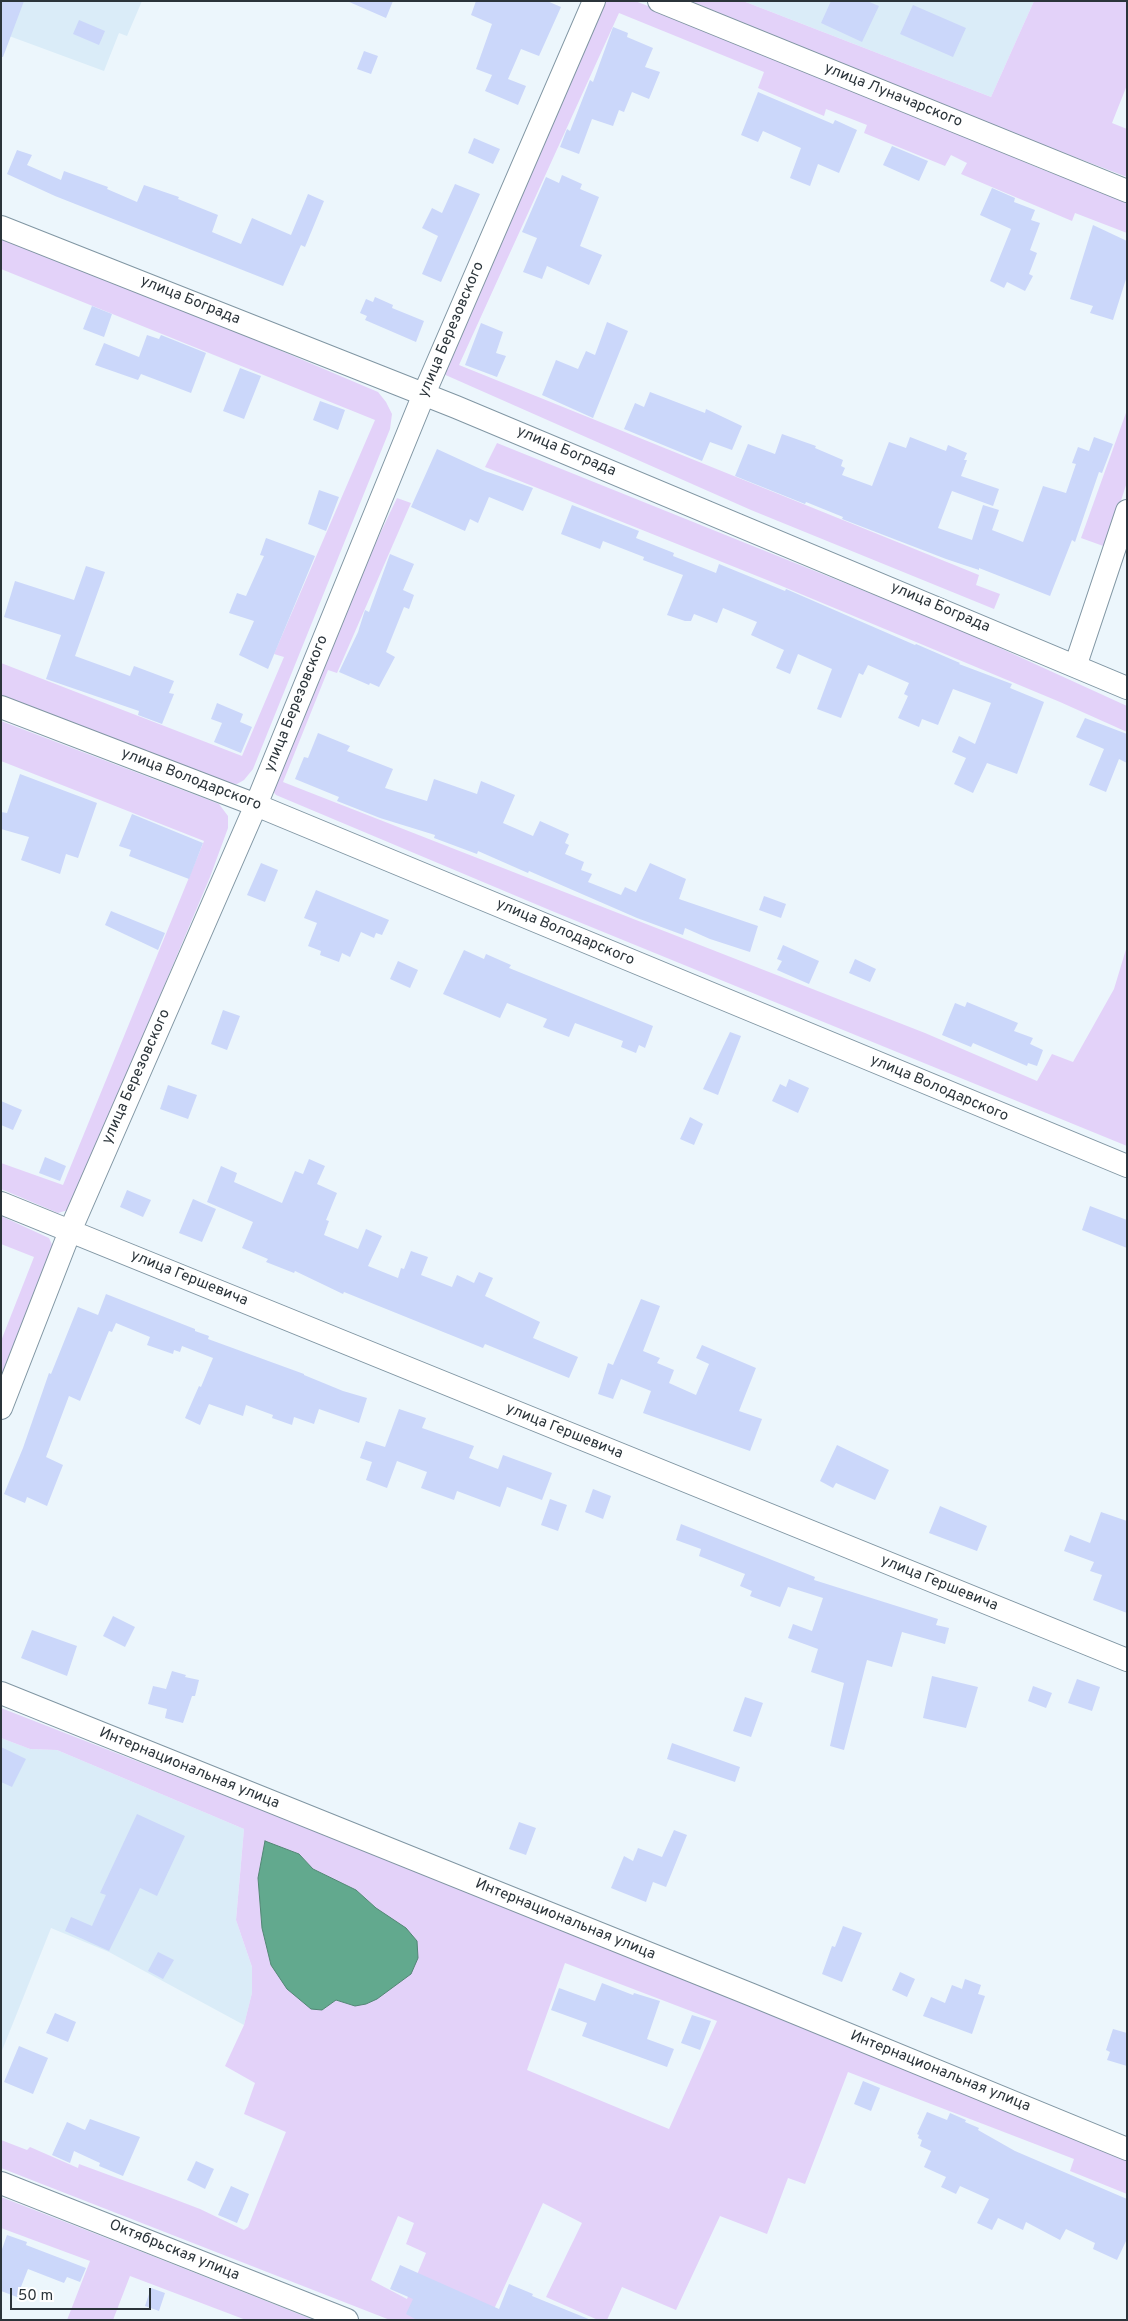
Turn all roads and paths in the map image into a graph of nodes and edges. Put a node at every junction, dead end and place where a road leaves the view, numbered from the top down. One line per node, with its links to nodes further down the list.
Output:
1 (594, 1): 5 (street, улица Березовского)
2 (659, 1): 3 (street, улица Луначарского)
3 (1127, 191)
4 (1, 226): 5 (street, улица Бограда)
5 (424, 394): 7 (street, улица Бограда); 10 (street, улица Березовского)
6 (1127, 511): 7 (street)
7 (1076, 664): 8 (street, улица Бограда)
8 (1127, 688)
9 (1, 706): 10 (street, улица Володарского)
10 (256, 805): 11 (street, улица Володарского); 13 (street, улица Березовского)
11 (1127, 1166)
12 (1, 1203): 13 (street, улица Гершевича)
13 (70, 1231): 14 (street, улица Березовского); 15 (street, улица Гершевича)
14 (1, 1408)
15 (1127, 1660)
16 (1, 1693): 17 (street, Интернациональная улица)
17 (1127, 2149)
18 (1, 2183): 19 (street, Октябрьская улица)
19 (347, 2320)

